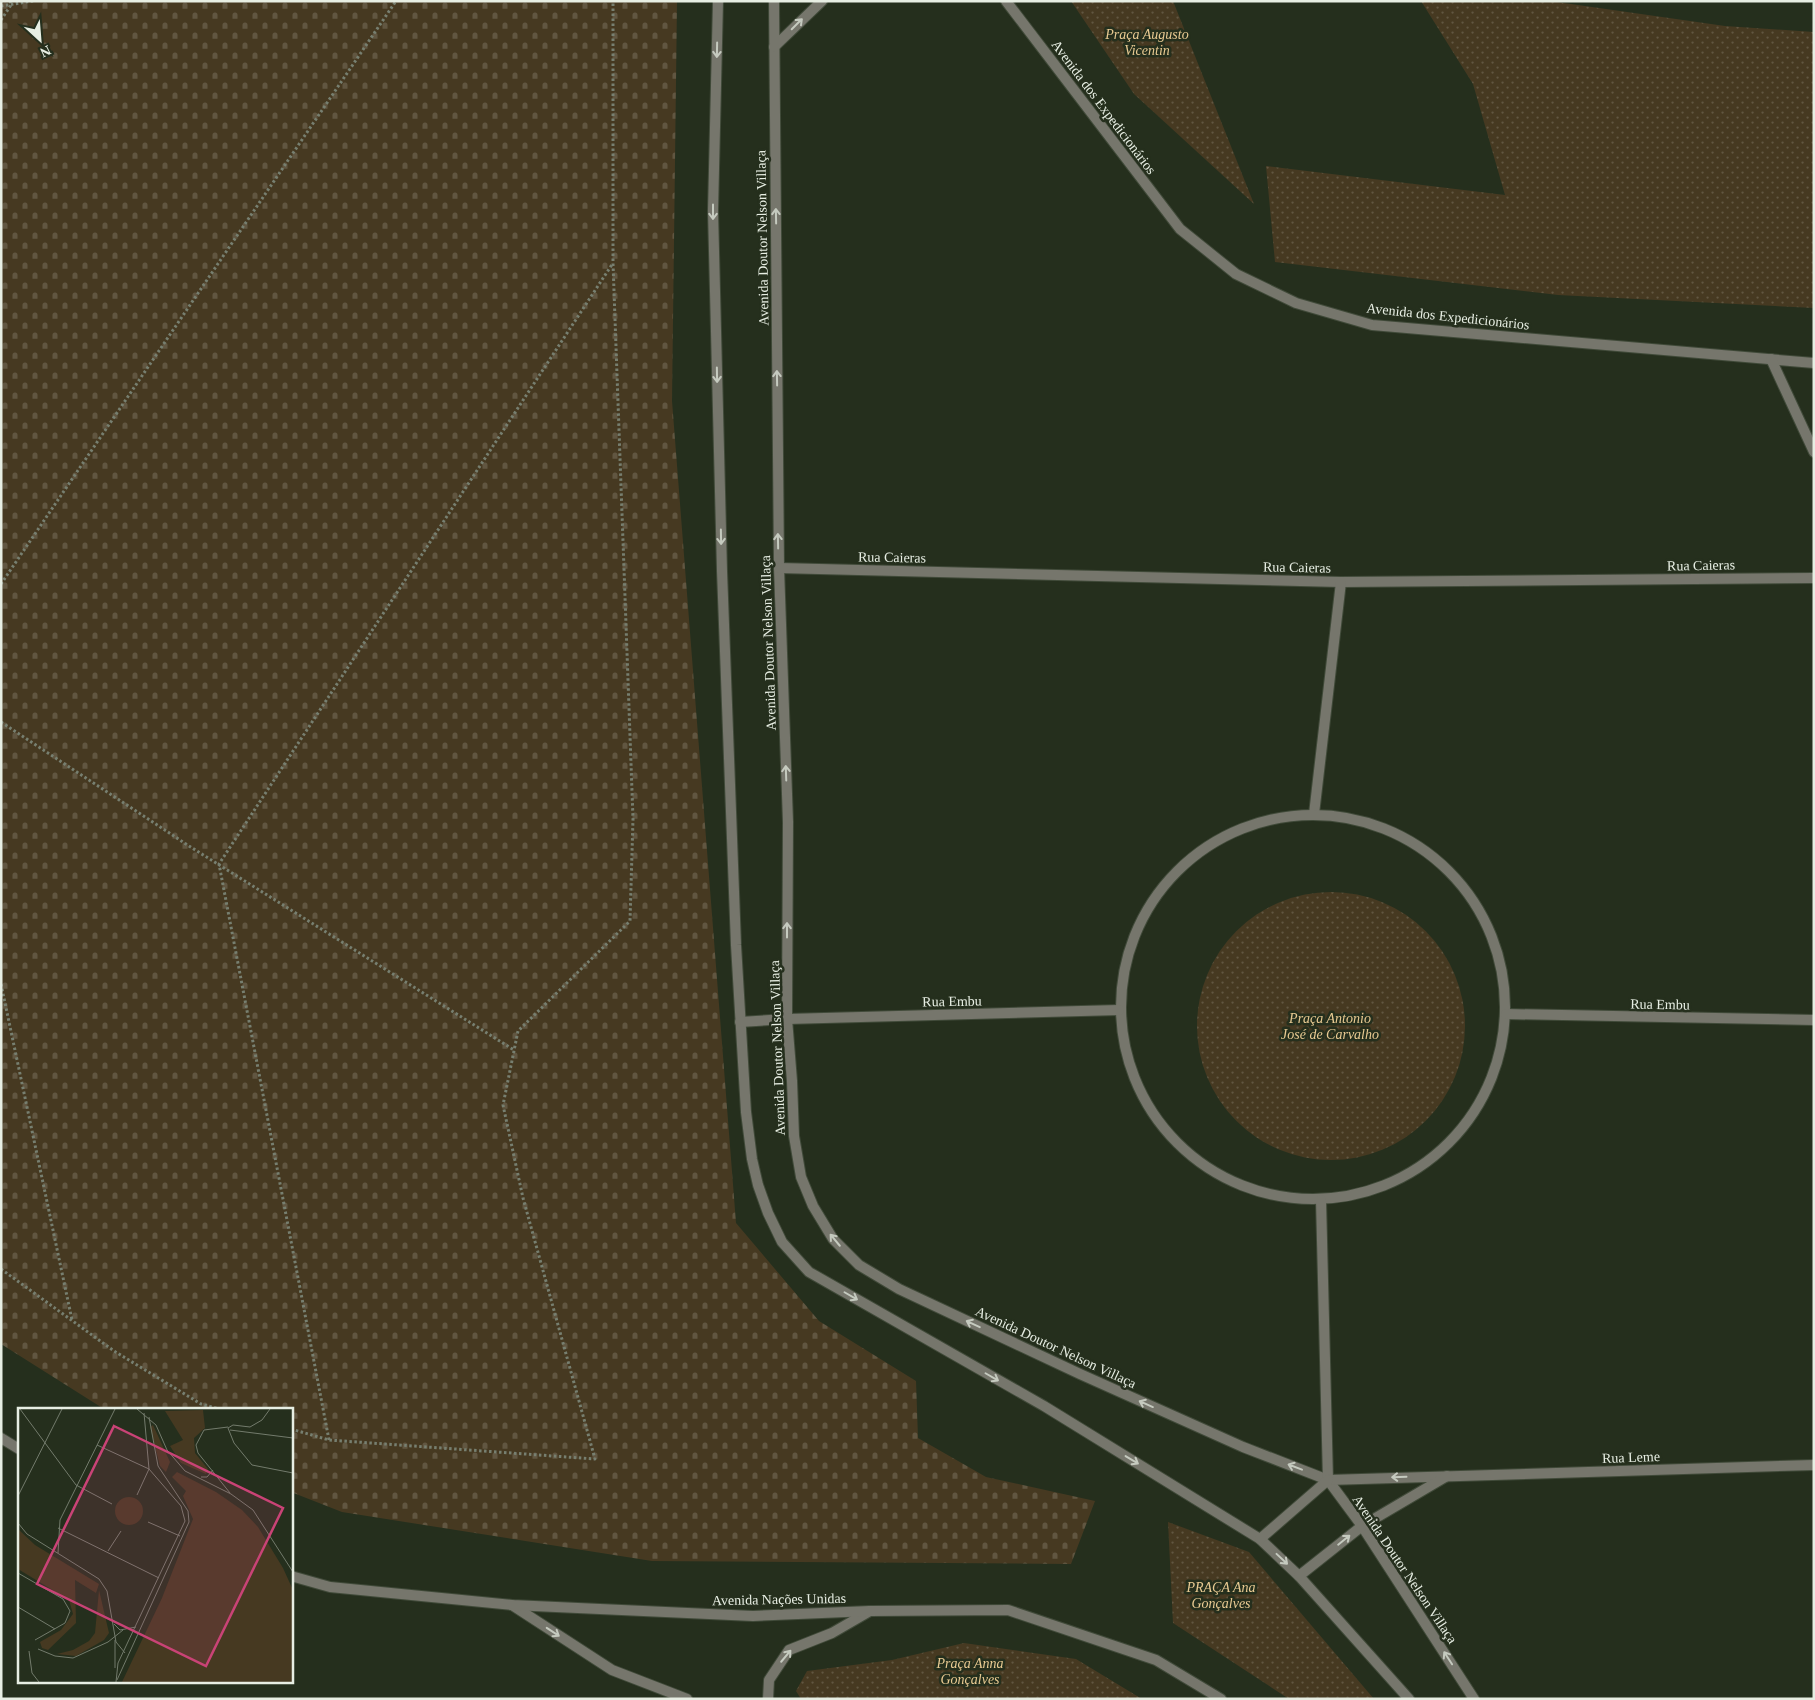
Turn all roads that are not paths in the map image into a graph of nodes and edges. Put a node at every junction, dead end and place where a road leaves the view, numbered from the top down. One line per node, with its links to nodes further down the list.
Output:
1 (718, 1): 17 (street, one-way to 17)
2 (774, 1): 5 (street, Avenida Doutor Nelson Villaça)
3 (822, 1): 5 (street, one-way to 3)
4 (1006, 1): 6 (street, Avenida dos Expedicionários)
5 (774, 47): 9 (street, Avenida Doutor Nelson Villaça, one-way to 5)
6 (1771, 359): 7 (street, Avenida dos Expedicionários); 8 (street)
7 (1814, 362)
8 (1814, 452)
9 (779, 568): 11 (street, Rua Caieras); 15 (street, Avenida Doutor Nelson Villaça, one-way to 9)
10 (1814, 578): 11 (street, Rua Caieras)
11 (1341, 582): 12 (street)
12 (1314, 814): 13 (street); 14 (street)
13 (1119, 1010): 15 (street, Rua Embu); 18 (street)
14 (1506, 1014): 16 (street, Rua Embu); 18 (street)
15 (787, 1019): 17 (street, Rua Embu); 23 (street, Avenida Doutor Nelson Villaça, one-way to 15)
16 (1814, 1020)
17 (740, 1022): 25 (street, one-way to 25)
18 (1321, 1200): 23 (street)
19 (1, 1438): 20 (street)
20 (18, 1448)
21 (1814, 1465): 22 (street, Rua Leme)
22 (1448, 1475): 23 (street, Rua Leme, one-way to 23); 24 (street, Rua Leme)
23 (1328, 1480): 24 (street, Avenida Doutor Nelson Villaça); 25 (street)
24 (1362, 1526): 27 (street, Rua Leme, one-way to 24); 34 (street, Avenida Doutor Nelson Villaça, one-way to 24)
25 (1260, 1539): 27 (street, one-way to 27)
26 (292, 1576): 28 (street, Avenida Nações Unidas)
27 (1299, 1576): 33 (street)
28 (512, 1605): 29 (street, Avenida Nações Unidas); 30 (street, one-way to 30)
29 (870, 1611): 31 (street, one-way to 29); 32 (street, Avenida Nações Unidas)
30 (687, 1699)
31 (768, 1699)
32 (1221, 1699)
33 (1409, 1699)
34 (1474, 1699)

